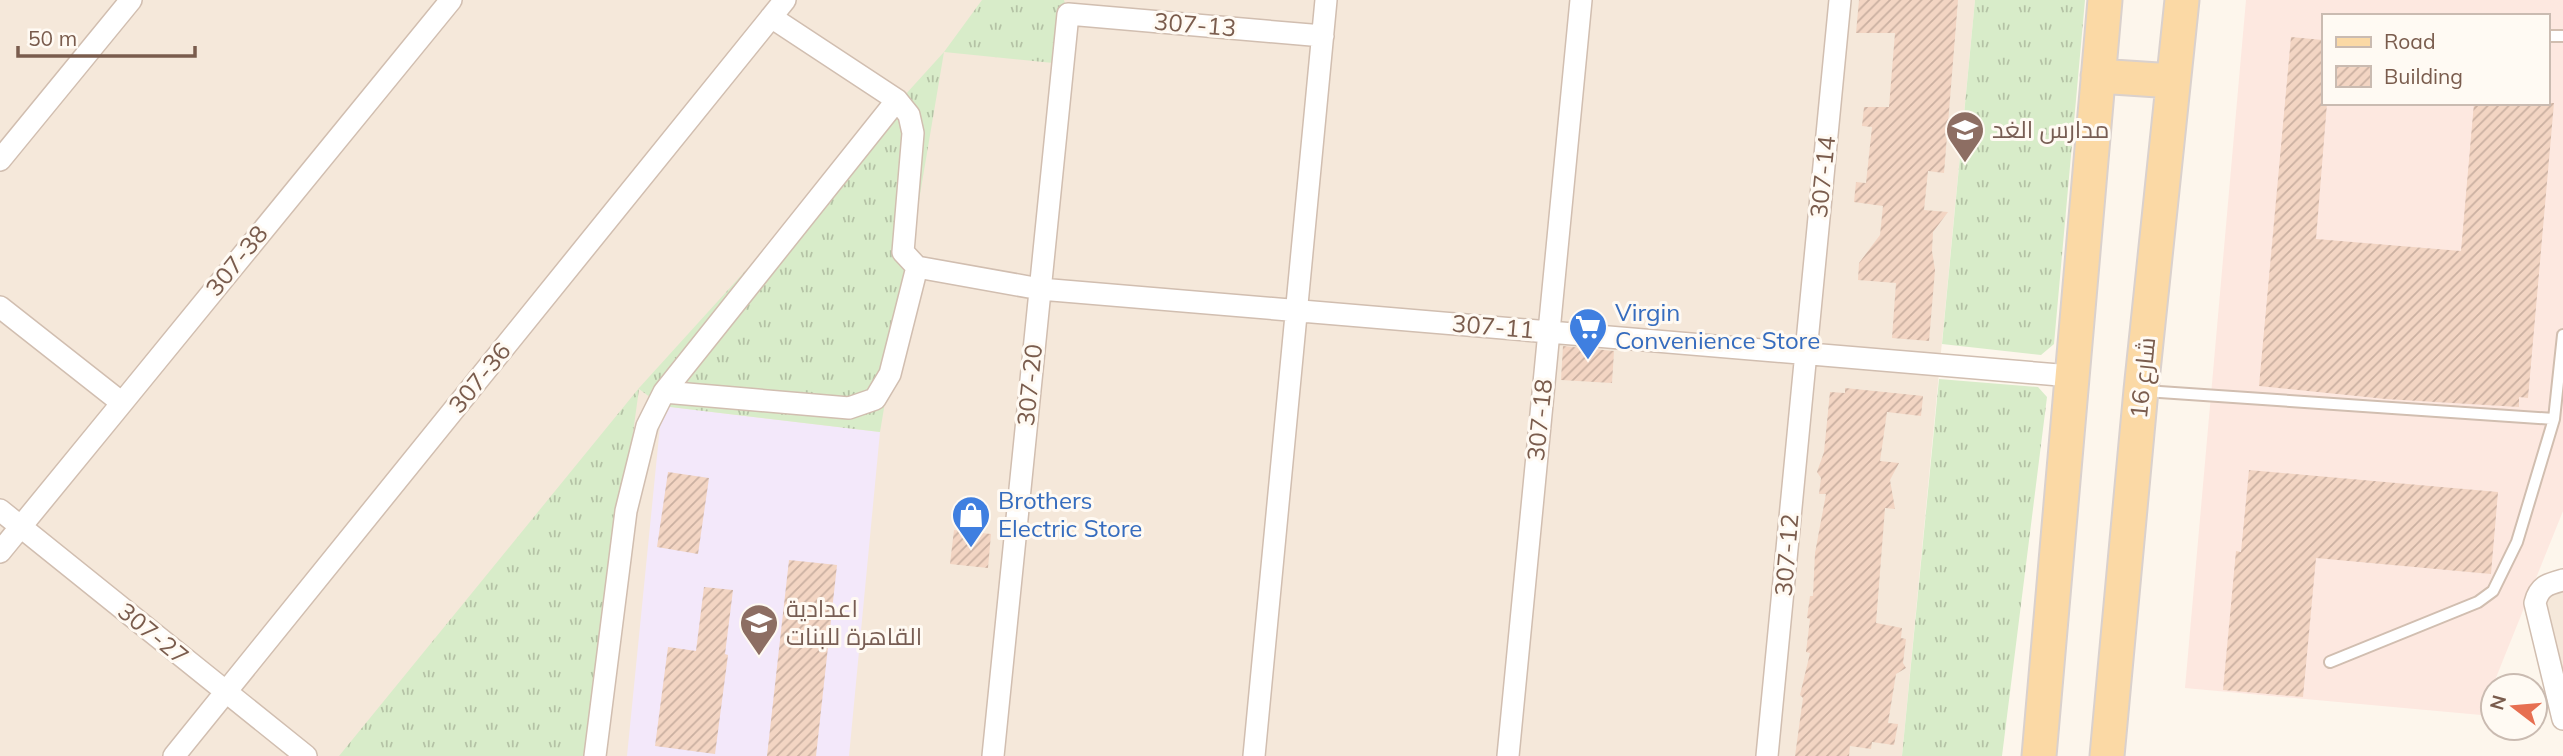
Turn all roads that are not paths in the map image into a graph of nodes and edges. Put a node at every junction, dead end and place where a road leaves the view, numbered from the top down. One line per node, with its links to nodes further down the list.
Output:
1 (131, 0): 15 (street)
2 (451, 0): 26 (street, 307-38)
3 (785, 0): 10 (street, 307-36)
4 (1326, 0): 11 (street)
5 (1581, 0): 20 (street, 307-18)
6 (1840, 0): 22 (street, 307-14)
7 (2105, 0): 12 (main road)
8 (2182, 0): 13 (main road, شارع 16)
9 (1068, 14): 11 (street, 307-13); 17 (street, 307-20)
10 (771, 17): 14 (street); 33 (street, 307-36)
11 (1323, 36): 19 (street)
12 (2098, 76): 13 (main road); 23 (main road)
13 (2173, 81): 24 (main road, شارع 16)
14 (897, 100): 16 (street); 25 (street)
15 (0, 160)
16 (917, 267): 17 (street, 307-11); 25 (street)
17 (1040, 289): 19 (street, 307-11); 38 (street, 307-20)
18 (0, 307): 26 (street)
19 (1297, 310): 20 (street, 307-11); 39 (street)
20 (1549, 332): 22 (street, 307-11); 40 (street, 307-18)
21 (2563, 335): 27 (lane)
22 (1806, 353): 23 (street, 307-11); 41 (street, 307-12)
23 (2071, 376): 42 (main road)
24 (2141, 390): 27 (lane); 43 (main road, شارع 16)
25 (664, 392): 37 (street)
26 (122, 403): 29 (street, 307-38)
27 (2554, 419): 32 (lane)
28 (0, 510): 29 (street, 307-27)
29 (20, 527): 30 (street, 307-38); 33 (street, 307-27)
30 (0, 552)
31 (2563, 580): 34 (street)
32 (2330, 662)
33 (226, 692): 35 (street, 307-36); 36 (street, 307-27)
34 (2563, 719)
35 (174, 756)
36 (306, 756)
37 (596, 756)
38 (993, 756)
39 (1254, 756)
40 (1508, 756)
41 (1768, 756)
42 (2039, 756)
43 (2107, 756)

